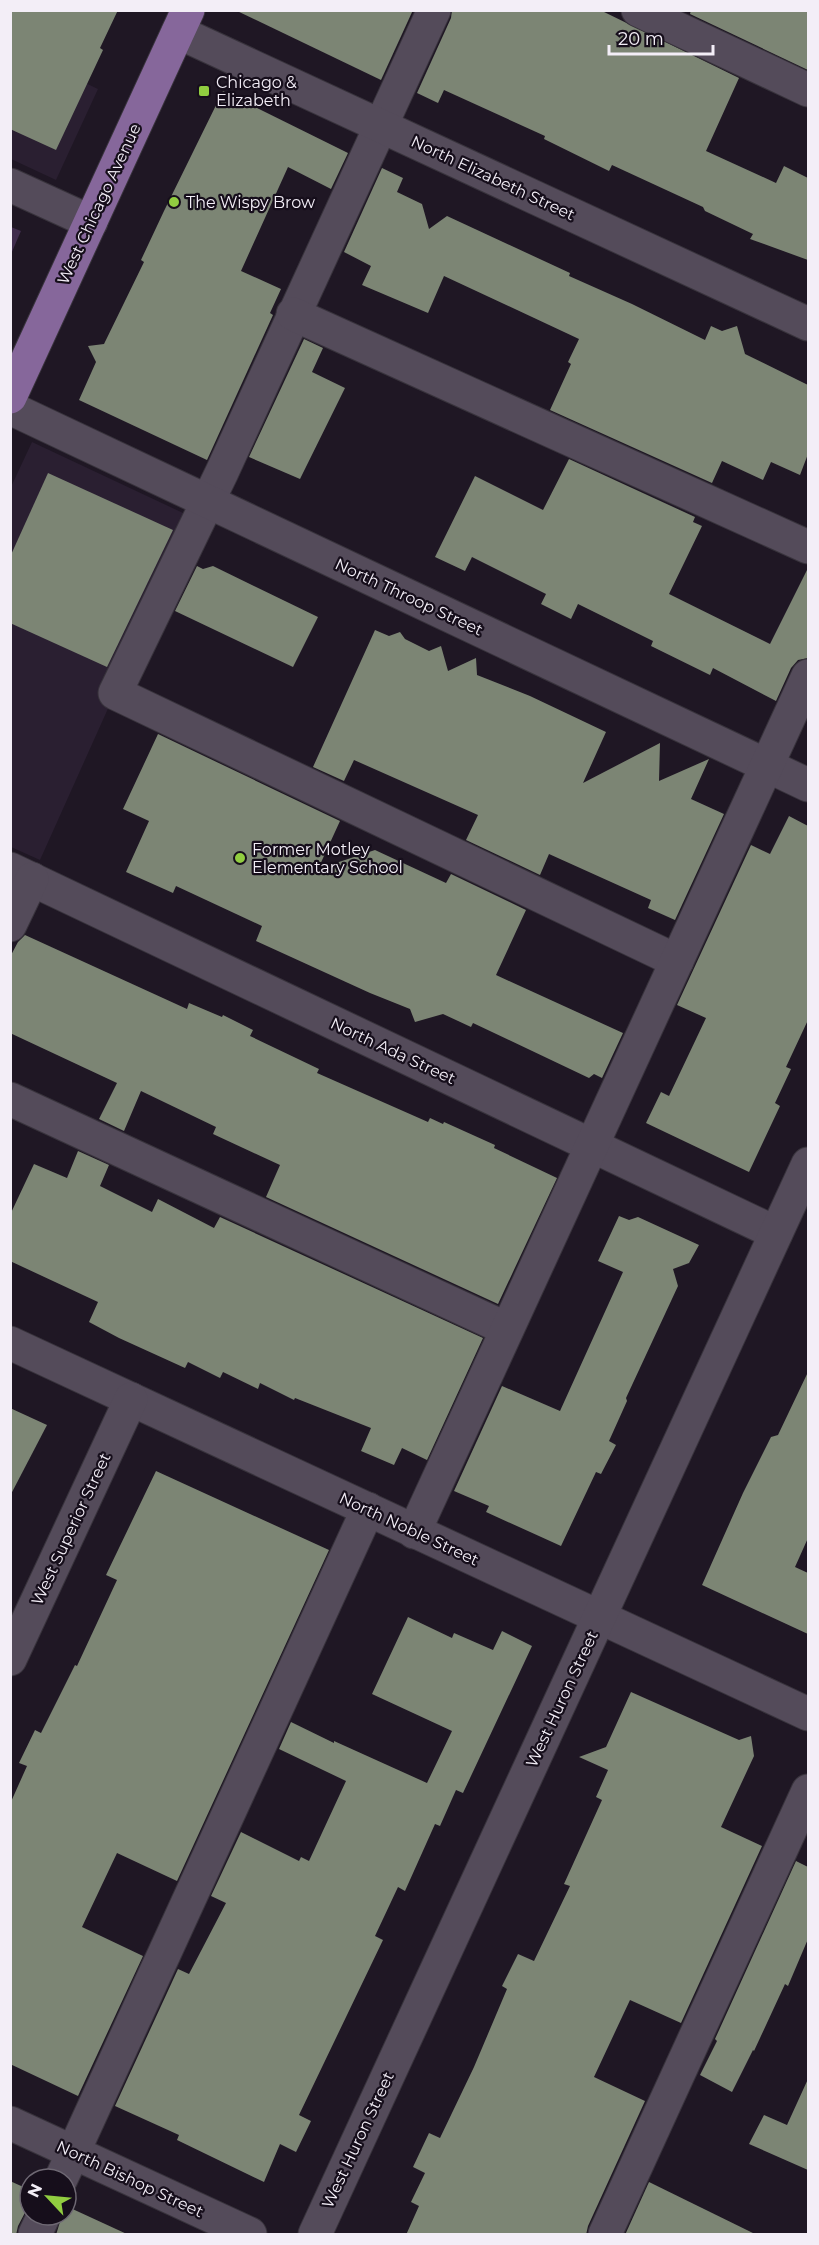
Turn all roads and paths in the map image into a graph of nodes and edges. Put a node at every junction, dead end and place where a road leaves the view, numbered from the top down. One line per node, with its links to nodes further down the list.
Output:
1 (434, 10): 5 (street)
2 (638, 10): 4 (street)
3 (183, 21): 5 (street, North Elizabeth Street); 7 (main road, West Chicago Avenue)
4 (808, 90)
5 (380, 126): 8 (street); 9 (street, North Elizabeth Street)
6 (10, 185): 7 (street)
7 (91, 222): 10 (main road, West Chicago Avenue)
8 (293, 314): 12 (street); 13 (street)
9 (808, 324)
10 (10, 397)
11 (10, 408): 12 (street, North Throop Street)
12 (207, 501): 15 (street, North Throop Street); 19 (street)
13 (808, 547)
14 (808, 676): 15 (street)
15 (767, 765): 16 (street, North Throop Street); 19 (street)
16 (808, 785)
17 (21, 874): 18 (street); 21 (street, North Ada Street)
18 (10, 924)
19 (677, 961): 21 (street)
20 (10, 1099): 24 (street)
21 (592, 1146): 23 (street, North Ada Street); 24 (street)
22 (808, 1164): 23 (street, West Huron Street)
23 (776, 1233): 29 (street, West Huron Street)
24 (507, 1329): 28 (street)
25 (10, 1343): 26 (street, North Noble Street)
26 (131, 1399): 27 (street, North Noble Street); 30 (street, West Superior Street)
27 (368, 1509): 28 (street, North Noble Street); 34 (street)
28 (414, 1532): 29 (street, North Noble Street)
29 (599, 1618): 31 (street, North Noble Street); 36 (street, West Huron Street)
30 (10, 1659)
31 (808, 1714)
32 (808, 1791): 37 (street)
33 (10, 2123): 34 (street, North Bishop Street)
34 (67, 2165): 35 (street, North Bishop Street)
35 (250, 2235)
36 (315, 2235)
37 (605, 2235)

